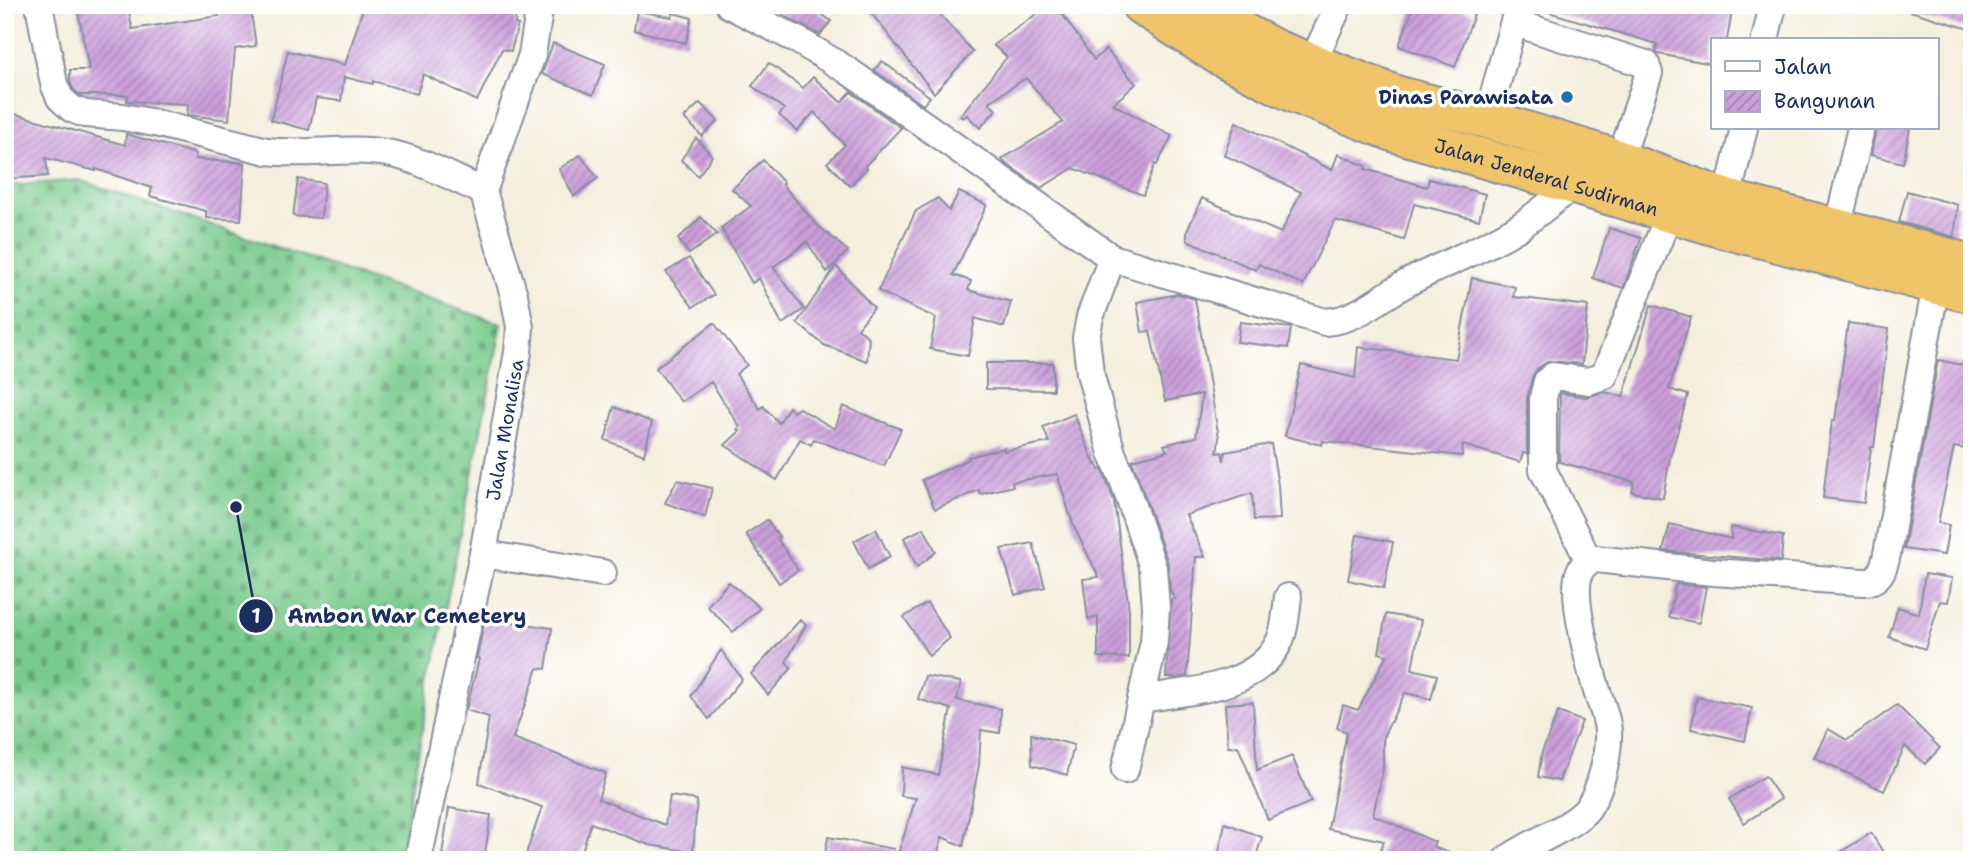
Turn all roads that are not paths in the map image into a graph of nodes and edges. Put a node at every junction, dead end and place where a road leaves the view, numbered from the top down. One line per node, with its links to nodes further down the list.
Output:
1 (39, 5): 15 (street)
2 (540, 5): 15 (street)
3 (729, 5): 19 (street)
4 (1141, 5): 14 (highway, Jalan Jenderal Sudirman)
5 (1199, 5): 10 (highway, Jalan Jenderal Sudirman)
6 (1339, 5): 10 (street)
7 (1773, 5): 9 (street)
8 (1517, 14): 11 (street); 14 (street)
9 (1765, 38)
10 (1312, 63): 11 (highway, Jalan Jenderal Sudirman)
11 (1488, 119): 14 (highway, Jalan Jenderal Sudirman)
12 (1744, 130): 16 (street)
13 (1861, 130): 18 (street)
14 (1605, 174): 16 (highway, Jalan Jenderal Sudirman); 17 (highway, Jalan Jenderal Sudirman); 19 (street)
15 (483, 191): 22 (street, Jalan Monalisa)
16 (1727, 199): 18 (highway, Jalan Jenderal Sudirman)
17 (1670, 212): 21 (highway, Jalan Jenderal Sudirman); 23 (street)
18 (1837, 229): 20 (highway, Jalan Jenderal Sudirman)
19 (1112, 258): 26 (street)
20 (1972, 264)
21 (1954, 289): 23 (street)
22 (482, 554): 24 (street); 28 (street, Jalan Monalisa)
23 (1589, 561): 29 (street)
24 (603, 573)
25 (1288, 597): 26 (street)
26 (1141, 699): 27 (street)
27 (1125, 770)
28 (418, 860)
29 (1506, 860)

